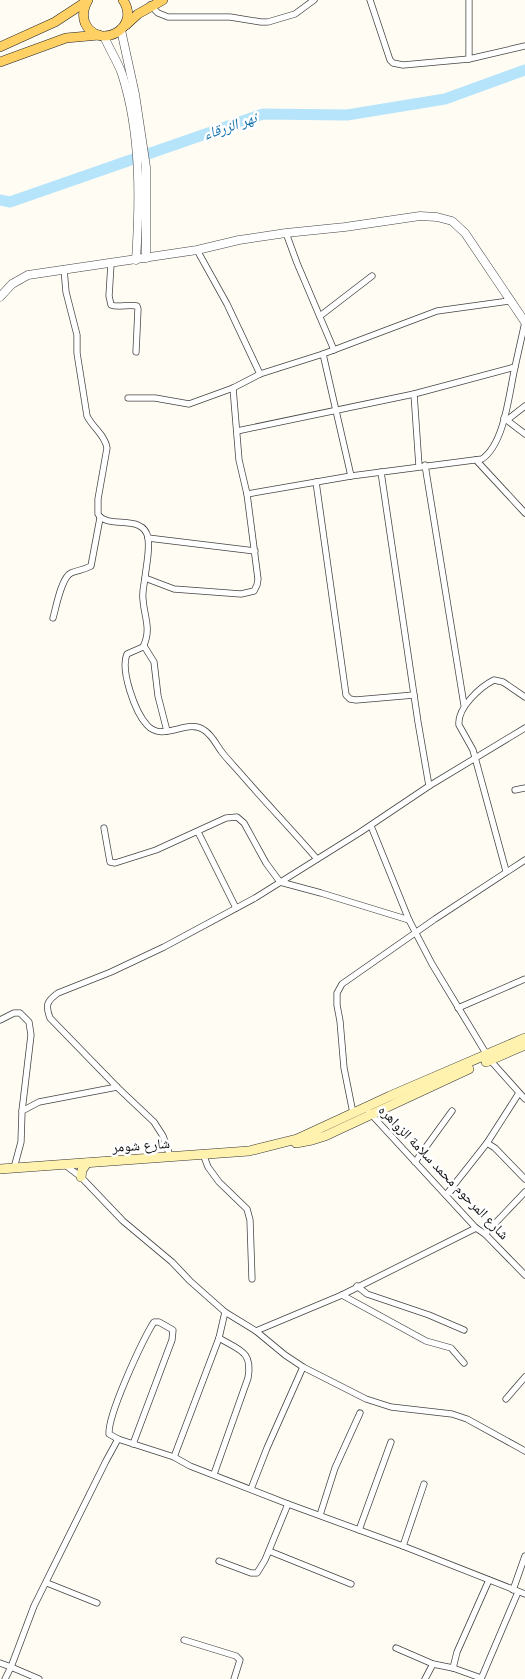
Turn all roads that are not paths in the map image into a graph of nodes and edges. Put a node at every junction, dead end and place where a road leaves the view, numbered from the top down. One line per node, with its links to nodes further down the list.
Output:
1 (88, 0): 9 (main road); 10 (main road)
2 (123, 0): 8 (main road)
3 (163, 0): 7 (main road)
4 (314, 0): 7 (street)
5 (370, 0): 12 (street)
6 (469, 0): 12 (street)
7 (150, 6): 8 (main road)
8 (122, 28): 9 (main road); 16 (street)
9 (101, 36): 13 (main road); 17 (street)
10 (0, 46)
11 (525, 46): 12 (street)
12 (469, 59)
13 (0, 62)
14 (286, 232): 15 (street); 22 (street); 23 (street)
15 (197, 250): 16 (street); 29 (street)
16 (146, 258): 17 (street)
17 (136, 260): 18 (street)
18 (111, 264): 19 (street); 26 (street)
19 (64, 269): 21 (street); 45 (street)
20 (372, 276): 23 (street)
21 (0, 297)
22 (509, 301): 24 (street); 25 (street)
23 (320, 316): 25 (street)
24 (525, 322): 28 (street)
25 (334, 350): 27 (street)
26 (136, 352)
27 (323, 354): 29 (street); 34 (street)
28 (515, 367): 31 (street); 35 (street)
29 (260, 374): 30 (street)
30 (233, 388): 32 (street); 36 (street)
31 (414, 394): 34 (street); 39 (street)
32 (128, 398)
33 (525, 406): 35 (street)
34 (337, 410): 36 (street); 41 (street)
35 (506, 419): 37 (street); 38 (street)
36 (237, 431): 43 (street)
37 (525, 434)
38 (476, 460): 39 (street); 44 (street)
39 (422, 466): 40 (street); 53 (street)
40 (381, 472): 41 (street); 51 (street)
41 (351, 476): 42 (street)
42 (316, 482): 43 (street); 51 (street)
43 (248, 494): 47 (street)
44 (525, 513)
45 (100, 518): 46 (street); 49 (street)
46 (148, 538): 47 (street); 48 (street)
47 (255, 551): 48 (street)
48 (145, 578): 50 (street)
49 (53, 618)
50 (144, 646): 55 (street); 55 (street)
51 (414, 695): 57 (street)
52 (525, 697): 53 (street)
53 (464, 706): 56 (street)
54 (525, 728): 56 (street)
55 (167, 731): 63 (street)
56 (475, 758): 57 (street); 65 (street)
57 (430, 786): 60 (street)
58 (525, 788): 59 (street)
59 (514, 790)
60 (371, 826): 63 (street); 68 (street)
61 (104, 828): 62 (street)
62 (198, 832): 66 (street); 67 (street)
63 (317, 859): 66 (street)
64 (525, 860): 65 (street)
65 (506, 871): 69 (street)
66 (280, 882): 67 (street); 68 (street)
67 (236, 908): 76 (street)
68 (409, 920): 69 (street)
69 (415, 932): 71 (street); 82 (street)
70 (525, 979): 71 (street)
71 (458, 1008): 75 (street)
72 (0, 1020): 79 (street)
73 (525, 1038): 75 (main road, شارع شومر)
74 (525, 1045): 75 (main road, شارع شومر)
75 (488, 1058): 77 (street); 80 (main road, شارع شومر)
76 (117, 1087): 79 (street); 86 (street)
77 (520, 1093): 78 (street); 83 (street)
78 (525, 1098)
79 (22, 1111): 90 (street)
80 (368, 1111): 82 (main road, شارع شومر); 84 (main road, شارع شومر); 87 (street, شارع المرحوم محمد سلامة الزواهره)
81 (452, 1111): 87 (street)
82 (353, 1113): 84 (main road, شارع شومر)
83 (487, 1143): 93 (street); 95 (street)
84 (283, 1144): 85 (main road, شارع شومر)
85 (203, 1154): 86 (main road, شارع شومر); 99 (street)
86 (170, 1156): 88 (main road, شارع شومر)
87 (415, 1162): 95 (street, شارع المرحوم محمد سلامة الزواهره)
88 (87, 1163): 89 (main road, شارع شومر); 92 (main road)
89 (64, 1164): 90 (main road, شارع شومر); 92 (street)
90 (14, 1168): 91 (main road, شارع شومر)
91 (0, 1169)
92 (81, 1177): 102 (street)
93 (525, 1179)
94 (525, 1192): 97 (street)
95 (446, 1195): 96 (street, شارع المرحوم محمد سلامة الزواهره)
96 (476, 1228): 97 (street, شارع المرحوم محمد سلامة الزواهره); 100 (street)
97 (485, 1234): 98 (street, شارع المرحوم محمد سلامة الزواهره)
98 (524, 1270)
99 (252, 1279)
100 (357, 1286): 101 (street); 103 (street)
101 (342, 1295): 104 (street); 106 (street)
102 (225, 1312): 104 (street); 105 (street)
103 (464, 1330)
104 (256, 1331): 107 (street)
105 (218, 1338): 115 (street); 116 (street)
106 (464, 1363)
107 (303, 1367): 114 (street); 118 (street)
108 (525, 1377): 109 (street)
109 (506, 1400)
110 (360, 1413): 120 (street)
111 (118, 1439): 113 (street); 113 (street); 127 (street)
112 (390, 1442): 121 (street)
113 (133, 1444): 115 (street)
114 (525, 1451)
115 (174, 1456): 116 (street)
116 (214, 1474): 118 (street)
117 (424, 1484): 122 (street)
118 (251, 1489): 119 (street)
119 (288, 1504): 120 (street); 123 (street)
120 (320, 1515): 121 (street)
121 (359, 1530): 122 (street)
122 (403, 1546): 126 (street)
123 (269, 1551): 125 (street); 128 (street)
124 (525, 1556): 129 (street)
125 (219, 1561)
126 (489, 1580): 129 (street); 136 (street)
127 (47, 1583): 130 (street); 135 (street)
128 (351, 1584)
129 (519, 1592): 141 (street)
130 (97, 1603)
131 (184, 1640): 139 (street)
132 (396, 1648): 134 (street)
133 (0, 1663): 135 (street)
134 (433, 1664): 136 (street); 140 (street)
135 (11, 1667): 137 (street); 138 (street)
136 (453, 1668): 141 (street)
137 (5, 1679)
138 (39, 1679)
139 (234, 1679)
140 (425, 1679)
141 (481, 1679)

